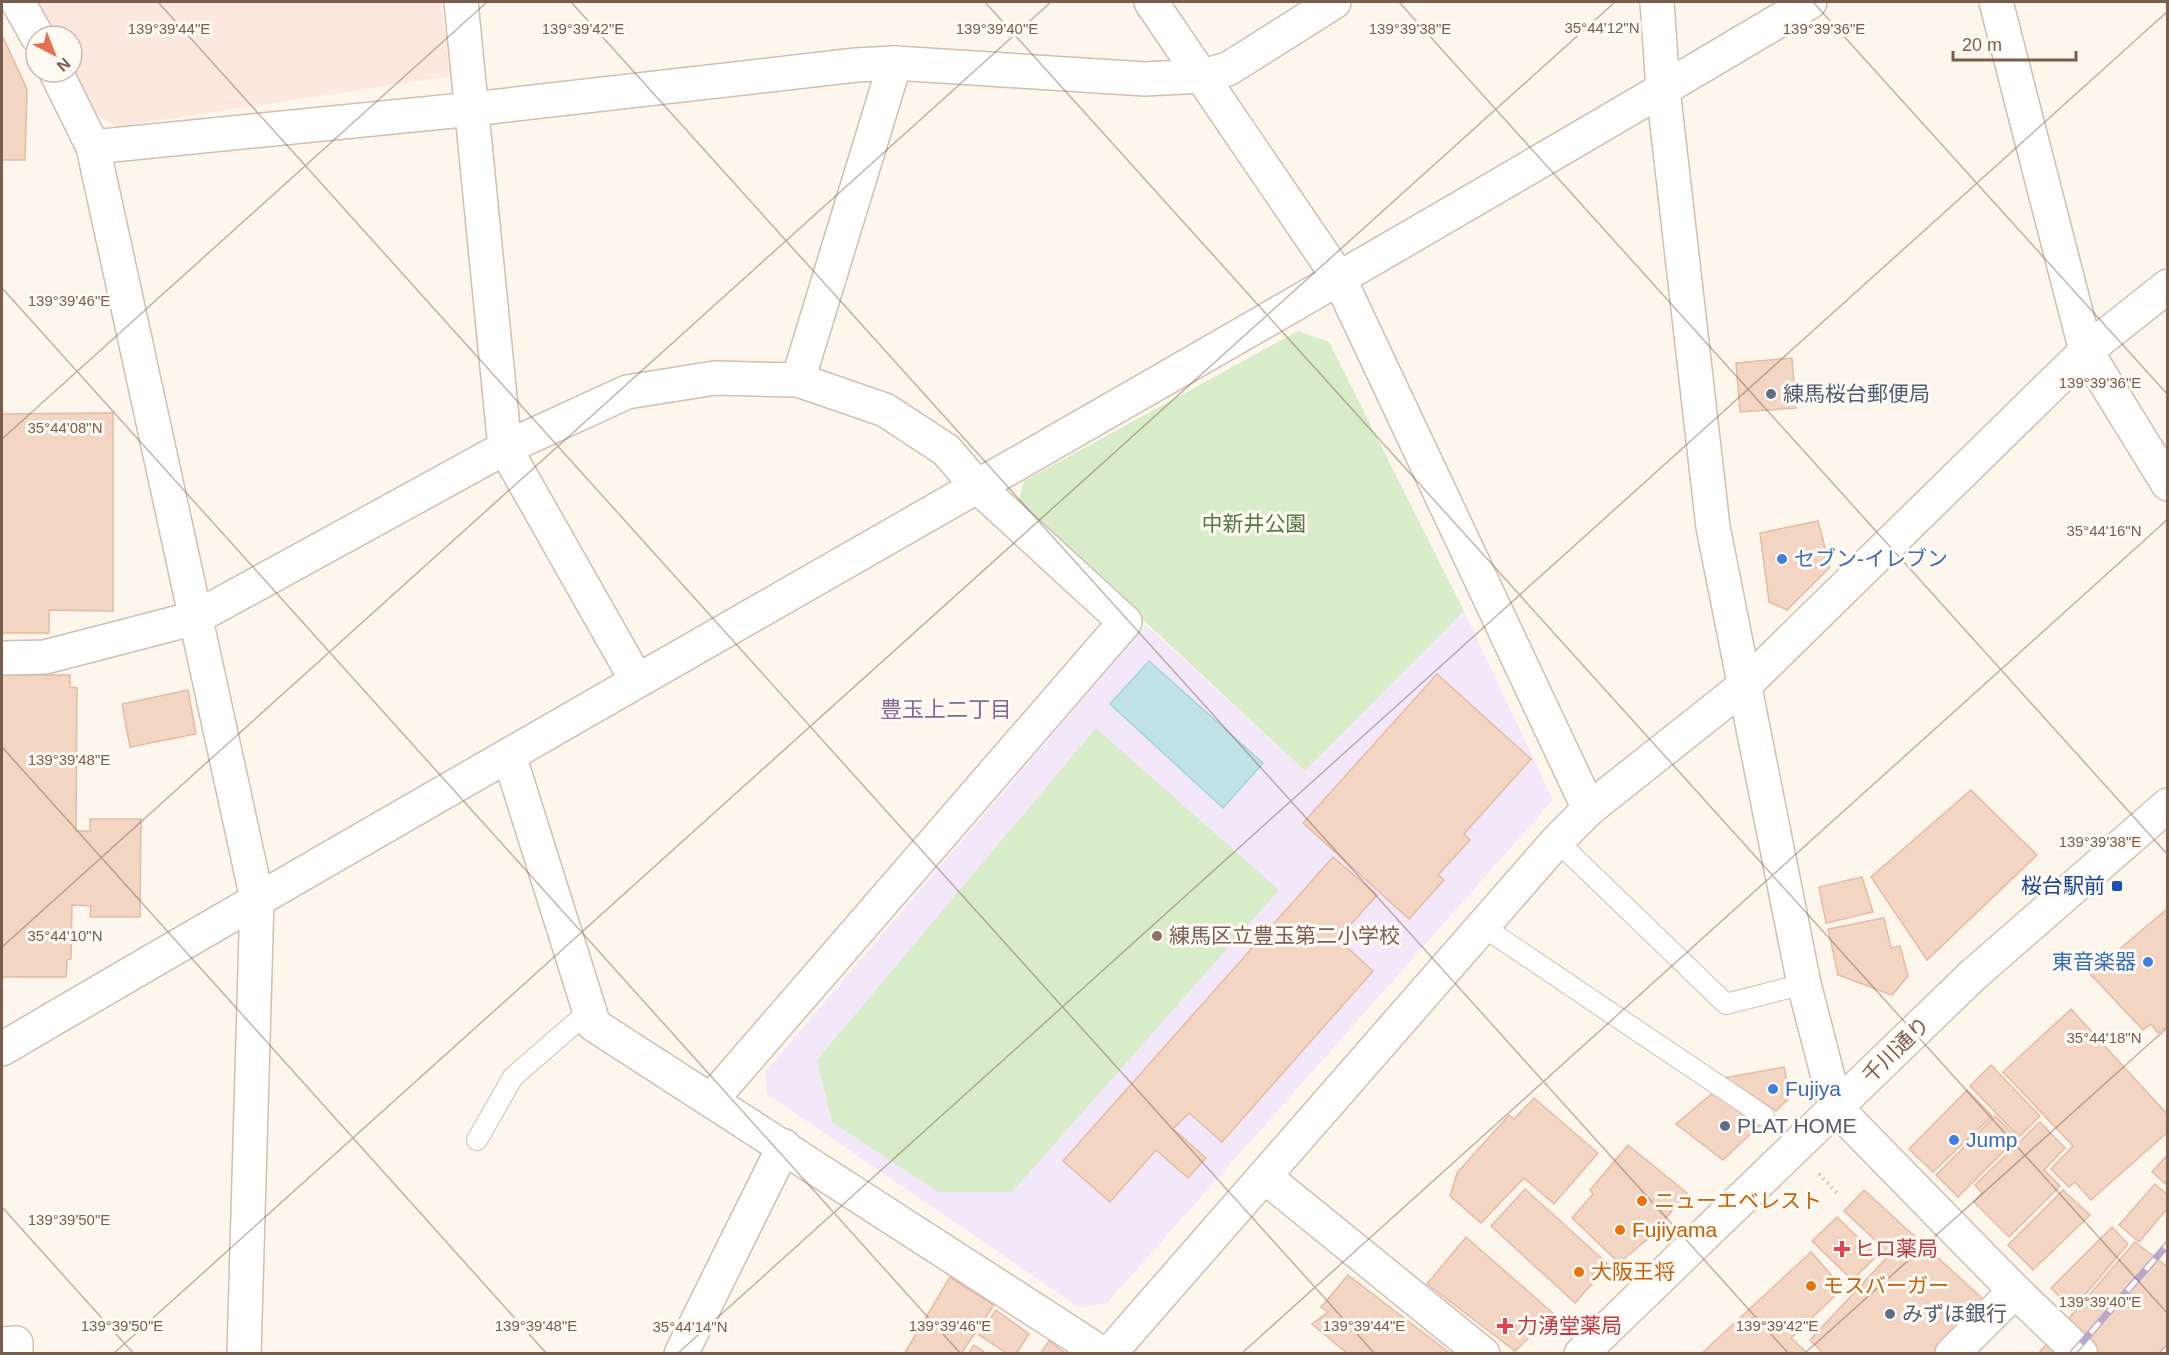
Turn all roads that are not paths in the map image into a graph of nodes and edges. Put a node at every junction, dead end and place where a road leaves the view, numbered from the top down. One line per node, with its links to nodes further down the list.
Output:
1 (18, 2): 8 (street)
2 (461, 2): 13 (street)
3 (1152, 2): 10 (street)
4 (1334, 2): 10 (street)
5 (1657, 2): 12 (street)
6 (1809, 2): 12 (street)
7 (1996, 2): 17 (street)
8 (30, 24)
9 (895, 63): 10 (street); 13 (street); 18 (street)
10 (1203, 76): 15 (street)
11 (62, 84): 14 (street)
12 (1664, 89): 15 (street); 25 (street)
13 (472, 109): 14 (street); 19 (street)
14 (93, 147): 22 (street)
15 (1339, 279): 21 (street); 28 (street)
16 (2168, 286): 17 (street)
17 (2086, 351): 20 (street); 25 (street)
18 (798, 380): 19 (street); 21 (street)
19 (505, 448): 22 (street); 24 (street)
20 (2168, 484)
21 (977, 486): 24 (street); 35 (street)
22 (195, 618): 23 (street); 30 (street)
23 (2, 658)
24 (636, 679): 26 (street)
25 (1744, 686): 28 (street); 32 (street)
26 (509, 755): 30 (street); 33 (street)
27 (2168, 805): 36 (street, 千川通り)
28 (1589, 809): 29 (street)
29 (1557, 842): 31 (street); 32 (lane)
30 (256, 899): 34 (street); 44 (street)
31 (1482, 926): 37 (lane); 40 (street)
32 (1804, 984): 36 (street)
33 (588, 1012): 35 (street); 38 (lane)
34 (2, 1049)
35 (712, 1099): 39 (street)
36 (1836, 1108): 41 (street); 49 (street, 千川通り)
37 (1764, 1116)
38 (477, 1140)
39 (784, 1146): 45 (street); 46 (street)
40 (1264, 1176): 47 (street); 48 (street)
41 (2015, 1291): 50 (street); 51 (street)
42 (2, 1344): 43 (street)
43 (16, 1353)
44 (244, 1353)
45 (681, 1353)
46 (1103, 1353)
47 (1108, 1353)
48 (1483, 1353)
49 (1581, 1353)
50 (1952, 1353)
51 (2081, 1353)

